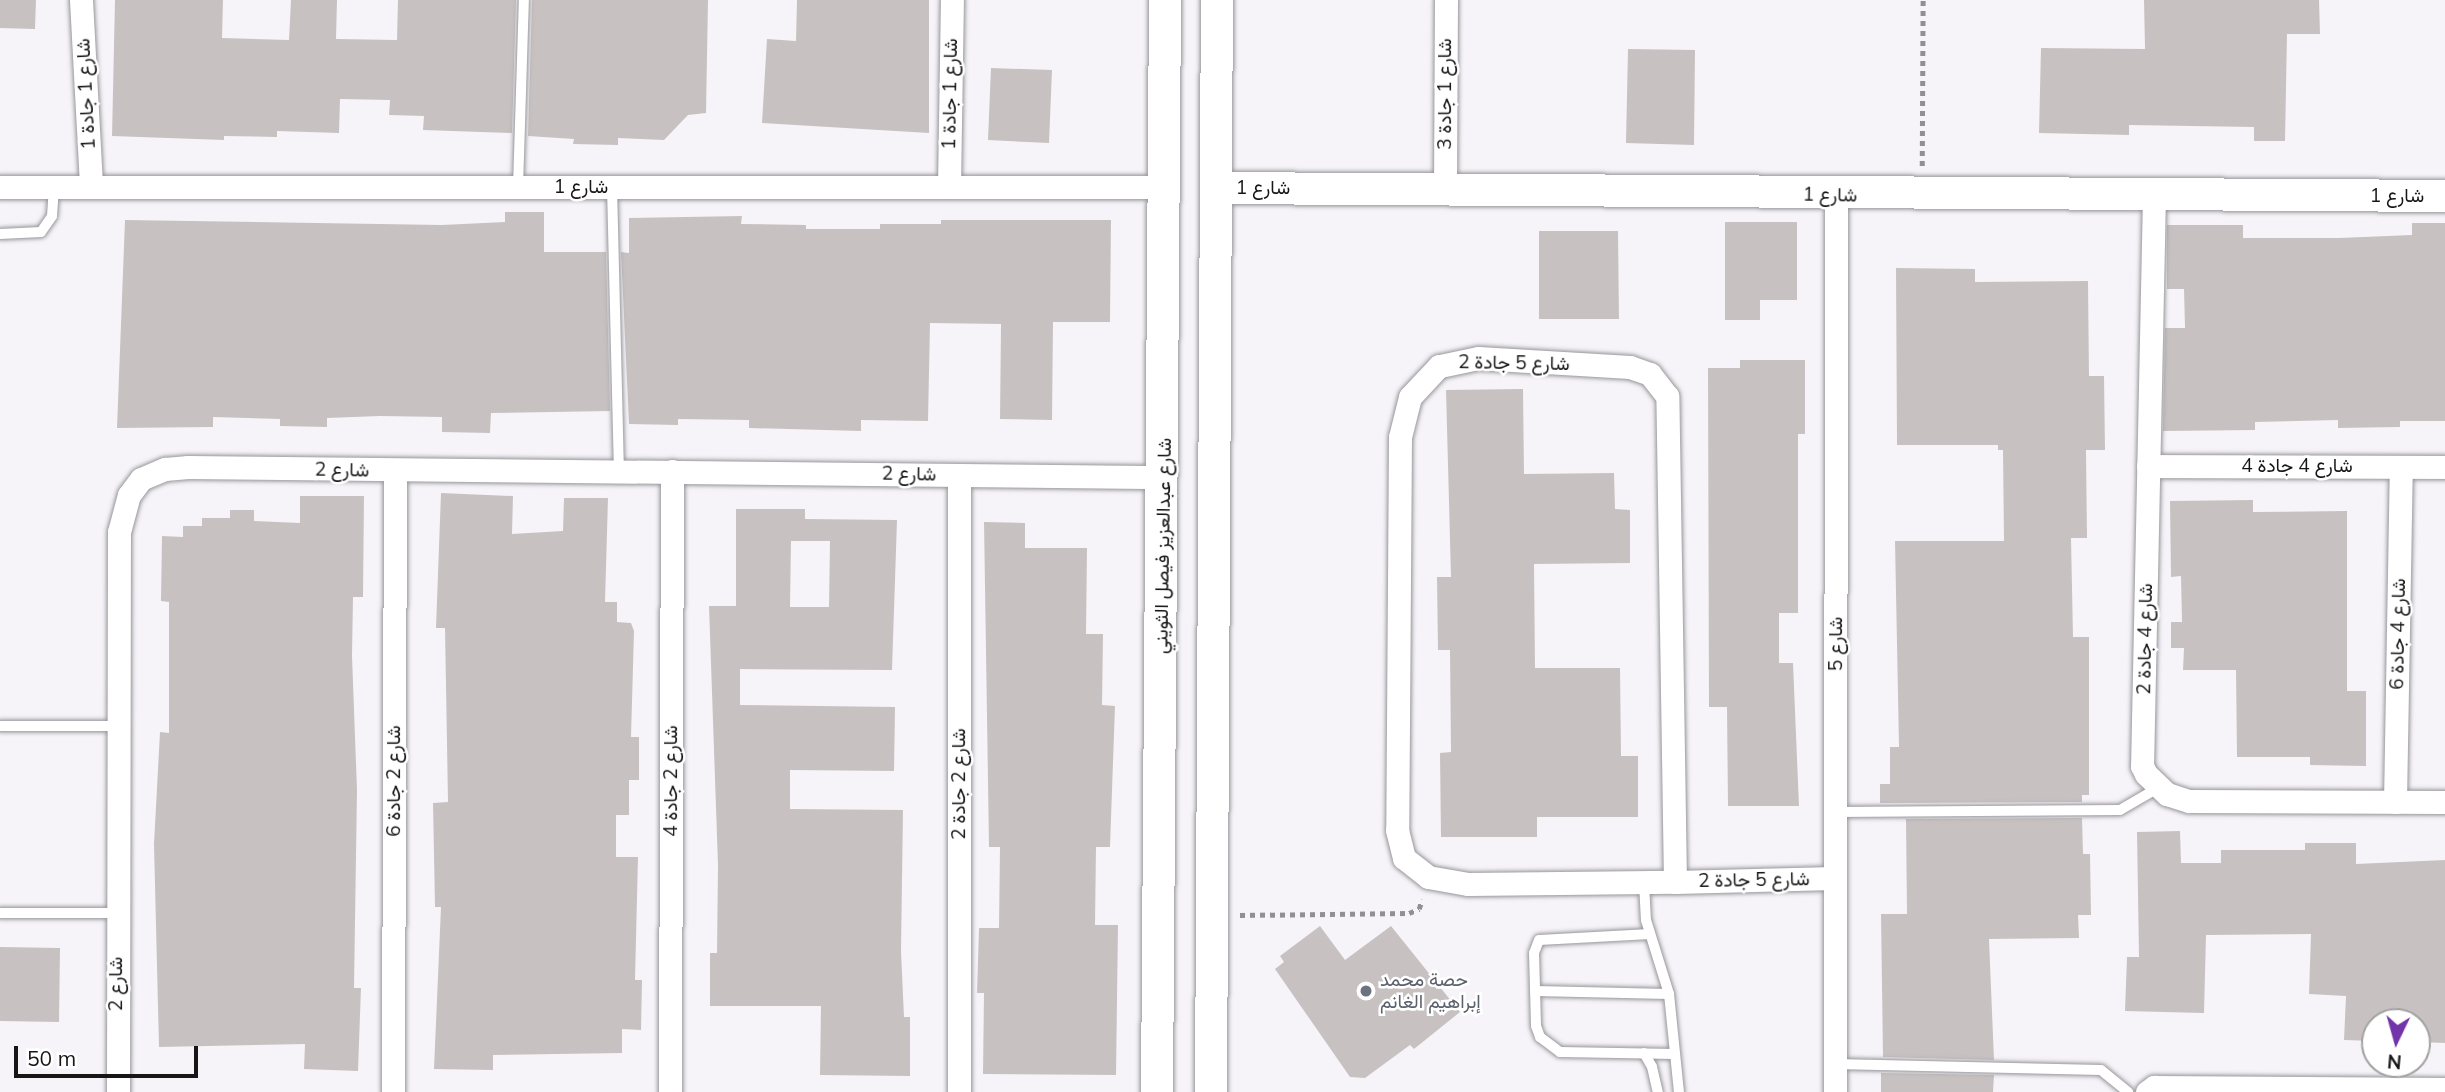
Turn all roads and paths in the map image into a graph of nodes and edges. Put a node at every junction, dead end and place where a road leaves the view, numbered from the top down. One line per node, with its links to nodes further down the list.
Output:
1 (81, 0): 10 (street, شارع 1 جادة 1)
2 (524, 0): 11 (lane)
3 (952, 0): 13 (street, شارع 1 جادة 1)
4 (1165, 0): 14 (street, شارع عبدالعزيز فيصل الثويني)
5 (1217, 0): 15 (street)
6 (1446, 0): 16 (street, شارع 1 جادة 3)
7 (1923, 0): 18 (path)
8 (0, 187): 9 (street, شارع 1)
9 (54, 187): 10 (street, شارع 1); 21 (lane)
10 (91, 187): 11 (street, شارع 1)
11 (518, 187): 12 (street, شارع 1)
12 (612, 187): 13 (street, شارع 1); 26 (lane)
13 (949, 187): 14 (street, شارع 1)
14 (1163, 187): 29 (street, شارع عبدالعزيز فيصل الثويني)
15 (1216, 188): 16 (street, شارع 1); 33 (street)
16 (1445, 188): 17 (street, شارع 1)
17 (1836, 195): 18 (street, شارع 1); 37 (street, شارع 5)
18 (1922, 195): 19 (street, شارع 1)
19 (2154, 195): 20 (street, شارع 1); 22 (street, شارع 4 جادة 2)
20 (2445, 196)
21 (0, 234)
22 (2148, 466): 23 (street, شارع 4 جادة 4); 34 (street, شارع 4 جادة 2)
23 (2402, 467): 24 (street, شارع 4 جادة 4); 35 (street, شارع 4 جادة 6)
24 (2445, 467)
25 (394, 471): 26 (street, شارع 2); 31 (street, شارع 2); 56 (street, شارع 2 جادة 6)
26 (619, 471): 27 (street, شارع 2)
27 (672, 471): 28 (street, شارع 2); 57 (street, شارع 2 جادة 4)
28 (959, 475): 29 (street, شارع 2); 58 (street, شارع 2 جادة 2)
29 (1164, 477): 32 (street, شارع عبدالعزيز فيصل الثويني)
30 (0, 726): 31 (lane)
31 (118, 726): 44 (street, شارع 2)
32 (1159, 774): 33 (street); 38 (street, شارع عبدالعزيز فيصل الثويني)
33 (1211, 774): 39 (street)
34 (2158, 788): 35 (street); 37 (lane)
35 (2395, 802): 36 (street)
36 (2445, 802)
37 (1836, 812): 41 (street, شارع 5)
38 (1158, 848): 39 (street); 59 (street, شارع عبدالعزيز فيصل الثويني)
39 (1211, 849): 46 (street)
40 (1428, 877): 42 (street, شارع 5 جادة 2); 43 (street, شارع 5 جادة 2); 46 (path)
41 (1834, 878): 42 (street, شارع 5 جادة 2); 52 (street, شارع 5)
42 (1675, 882): 43 (street, شارع 5 جادة 2)
43 (1644, 883): 47 (lane)
44 (117, 913): 45 (lane); 55 (street, شارع 2)
45 (0, 914)
46 (1211, 915): 60 (street)
47 (1650, 933): 48 (lane); 49 (lane)
48 (1535, 991): 49 (lane); 50 (lane)
49 (1669, 994): 51 (lane)
50 (1644, 1053): 51 (lane); 61 (lane)
51 (1675, 1054): 62 (lane)
52 (1835, 1064): 63 (street, شارع 5); 64 (lane)
53 (2445, 1088): 54 (street)
54 (2400, 1091): 65 (street)
55 (118, 1092)
56 (393, 1092)
57 (670, 1092)
58 (959, 1092)
59 (1157, 1092)
60 (1211, 1092)
61 (1658, 1092)
62 (1679, 1092)
63 (1835, 1092)
64 (2128, 1092)
65 (2147, 1092)

